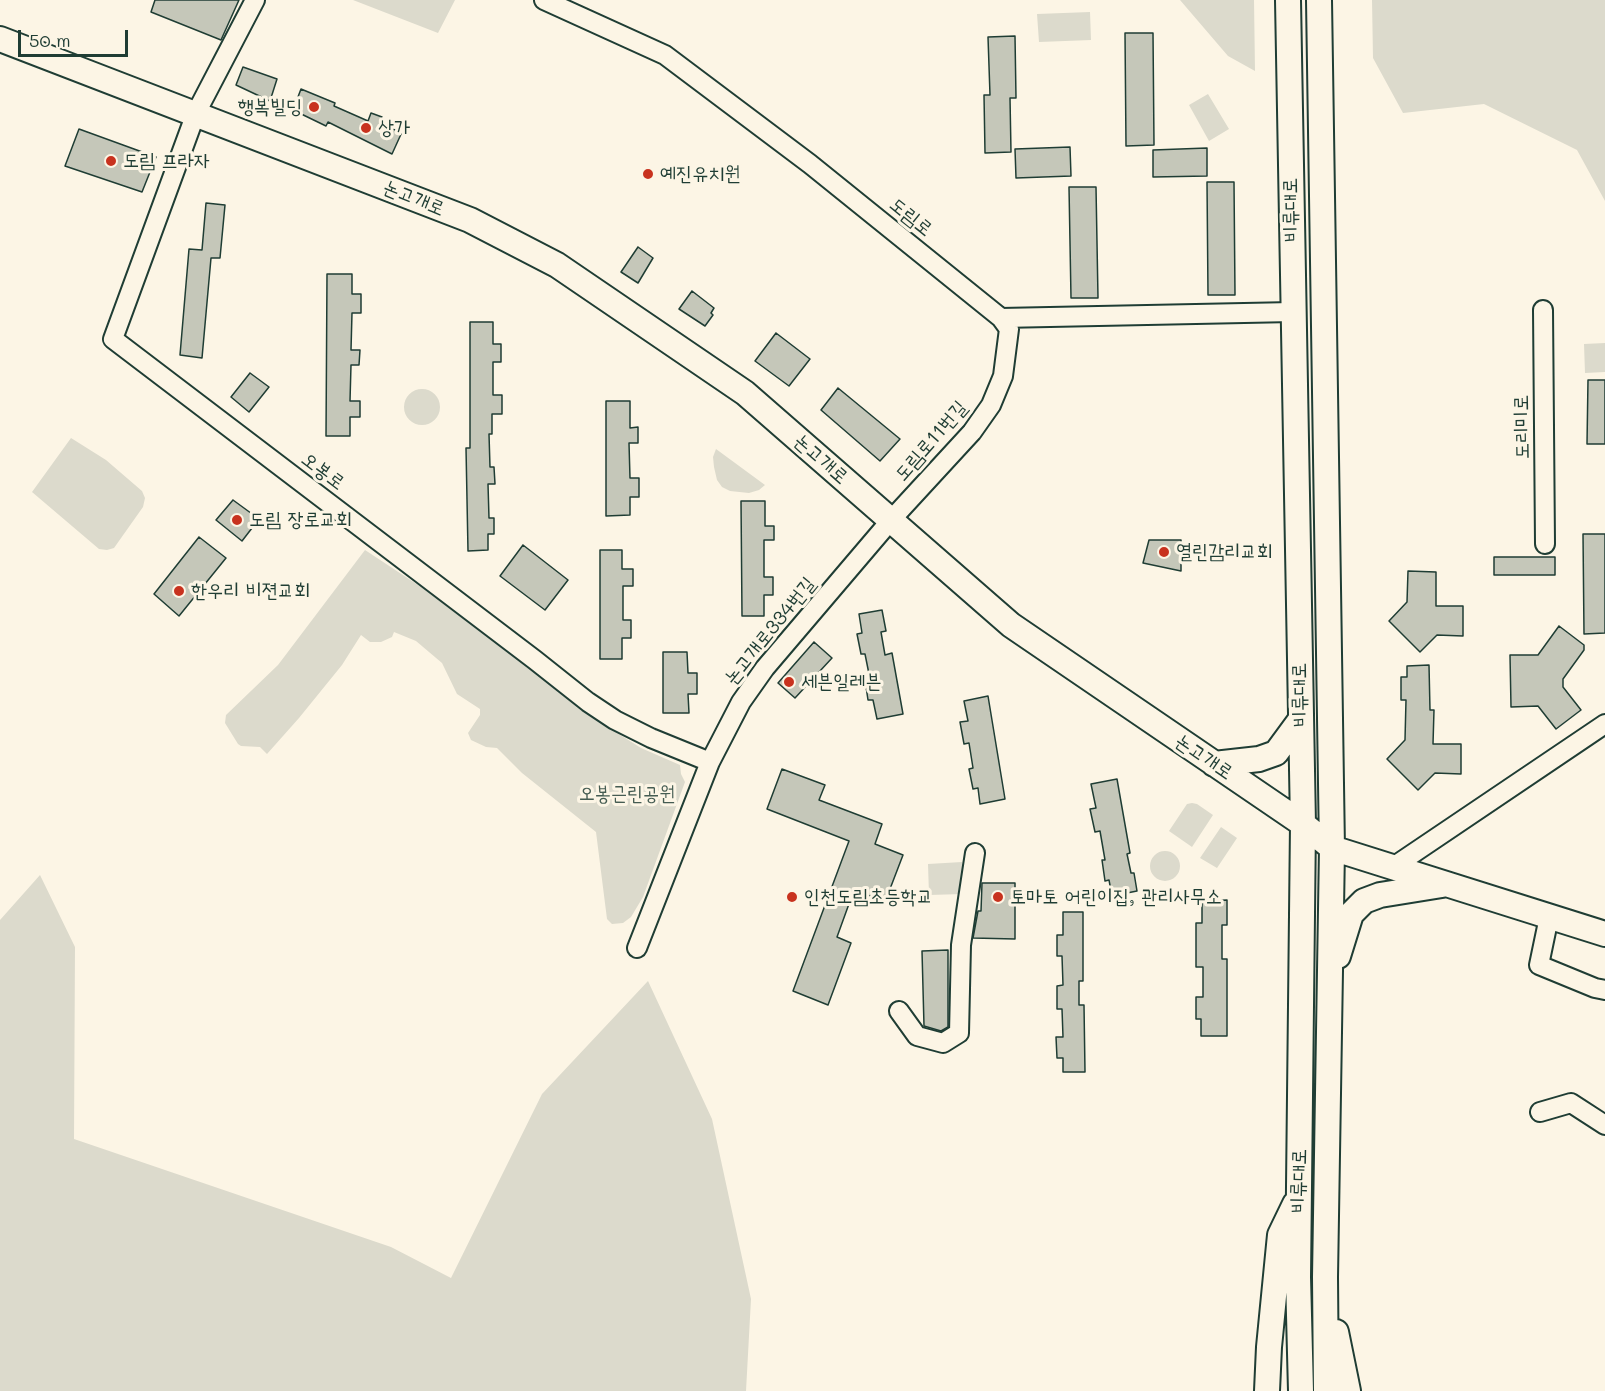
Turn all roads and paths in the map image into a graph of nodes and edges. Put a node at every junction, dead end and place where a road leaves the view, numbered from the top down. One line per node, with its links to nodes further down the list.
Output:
1 (255, 0): 6 (street)
2 (544, 0): 9 (street, 도림로)
3 (1288, 0): 8 (main road, 비류대로)
4 (1319, 0): 17 (main road, 비류대로)
5 (0, 39): 6 (main road, 논고개로)
6 (196, 113): 10 (main road, 논고개로); 14 (street, 오봉로)
7 (1543, 310): 11 (street, 도리미로)
8 (1293, 312): 9 (street); 12 (main road, 비류대로)
9 (1001, 318): 10 (street, 도림로11번길)
10 (891, 520): 14 (street, 논고개로334번길); 15 (main road, 논고개로)
11 (1545, 544)
12 (1301, 719): 15 (main road); 16 (main road, 비류대로)
13 (1605, 724): 19 (street)
14 (710, 762): 23 (street, 논고개로334번길)
15 (1214, 764): 16 (main road, 논고개로)
16 (1303, 824): 17 (main road, 논고개로); 29 (main road, 비류대로)
17 (1332, 848): 19 (main road, 논고개로); 24 (main road, 비류대로)
18 (975, 853): 26 (street)
19 (1393, 867): 20 (main road, 논고개로)
20 (1446, 884): 21 (main road, 논고개로); 24 (main road)
21 (1549, 917): 22 (main road, 논고개로); 25 (street)
22 (1605, 934)
23 (637, 948)
24 (1330, 984): 31 (main road, 비류대로)
25 (1605, 990)
26 (899, 1011)
27 (1540, 1112): 28 (street)
28 (1605, 1125)
29 (1299, 1196): 30 (main road, 비류대로); 32 (main road)
30 (1298, 1277): 33 (main road); 34 (main road, 비류대로)
31 (1325, 1277): 35 (main road, 비류대로); 36 (main road)
32 (1267, 1391)
33 (1279, 1391)
34 (1300, 1391)
35 (1326, 1391)
36 (1348, 1391)

